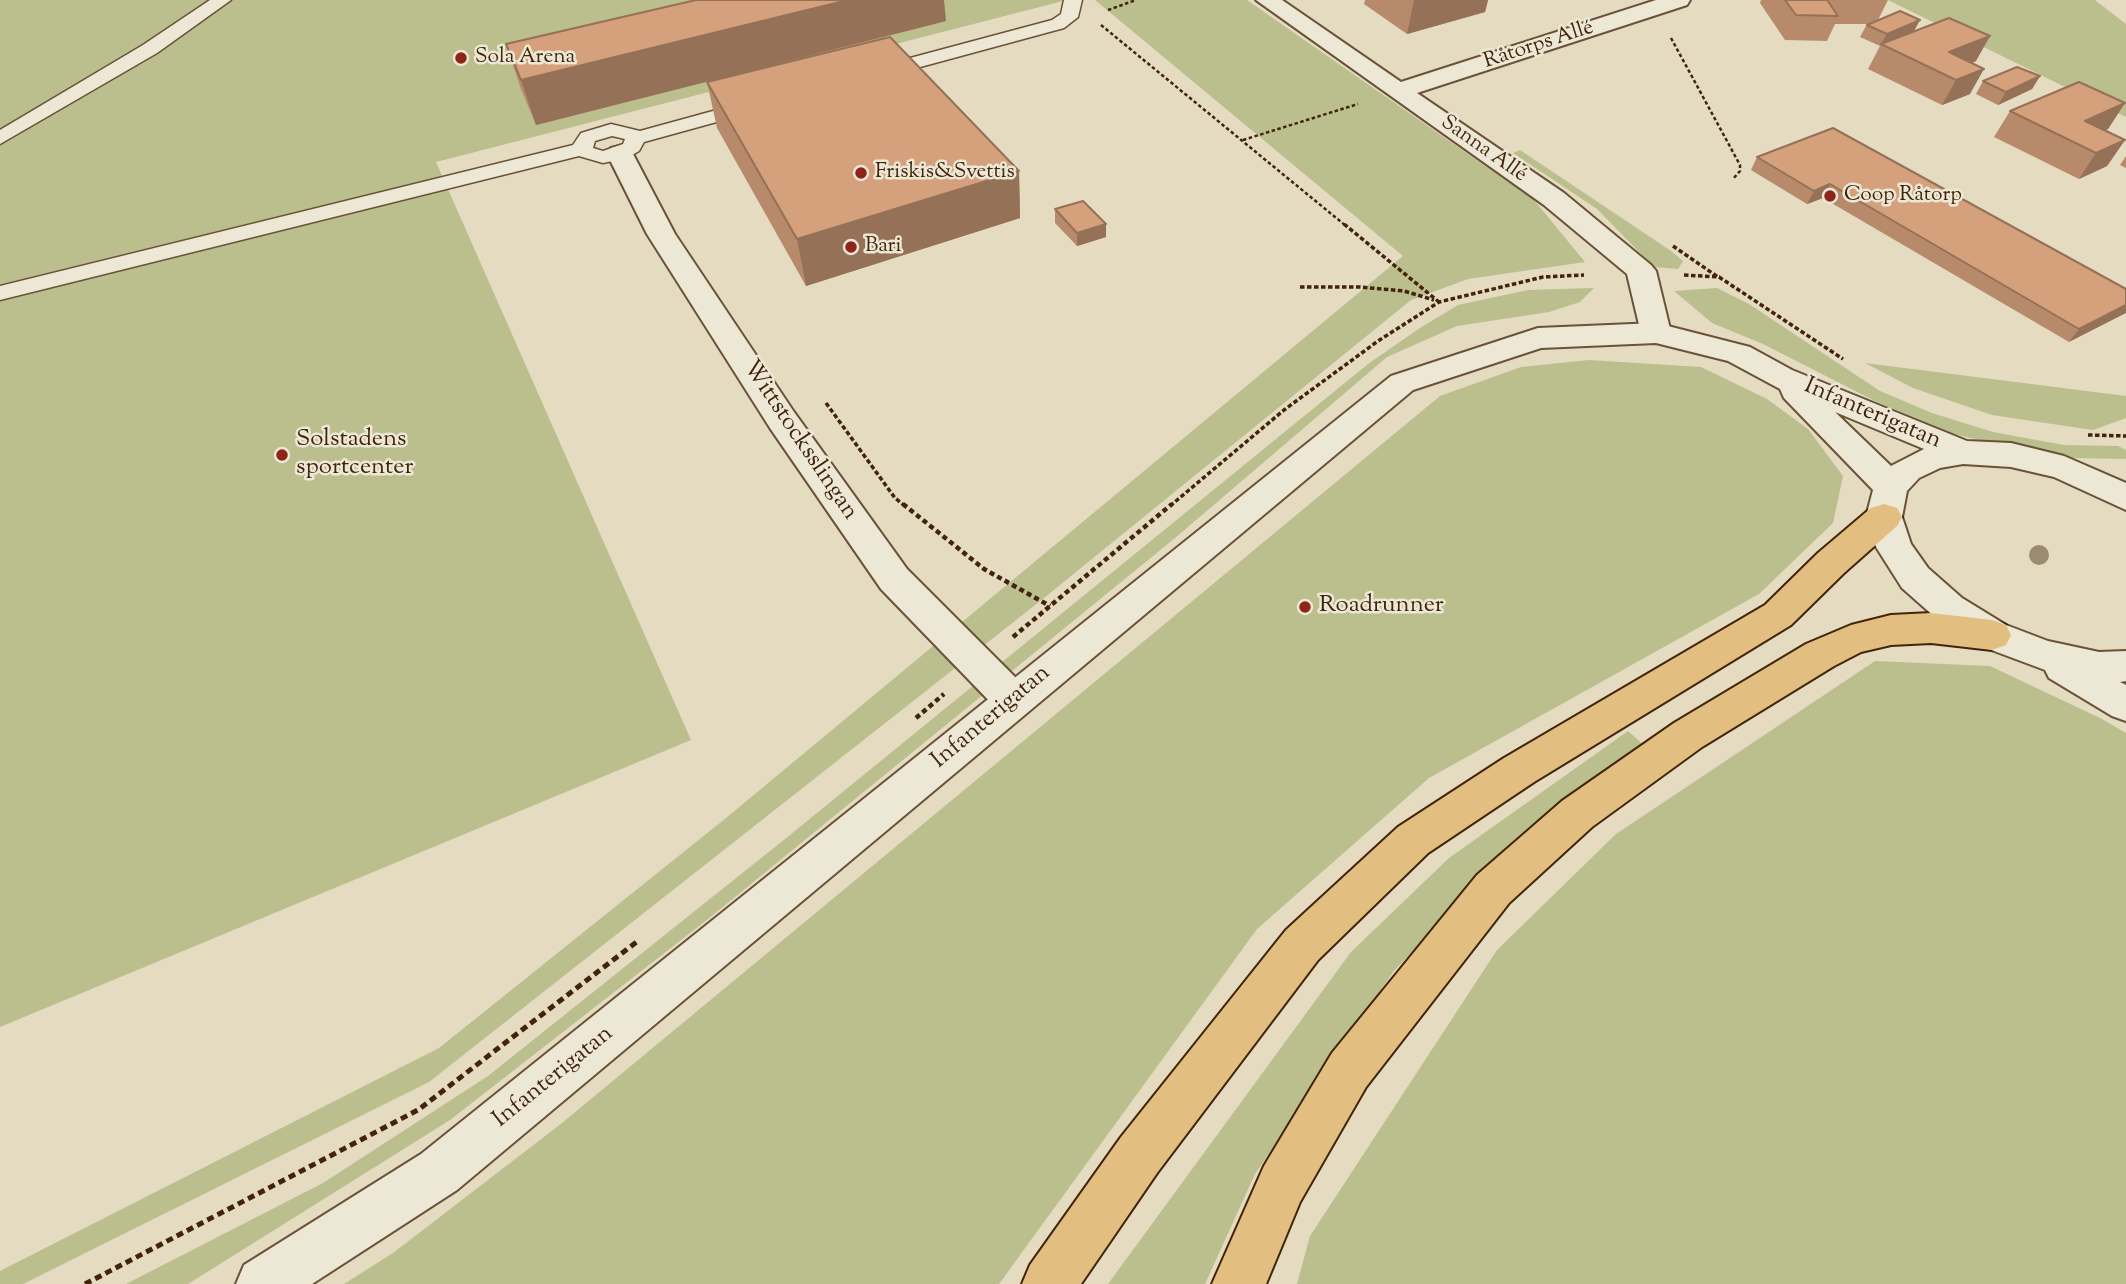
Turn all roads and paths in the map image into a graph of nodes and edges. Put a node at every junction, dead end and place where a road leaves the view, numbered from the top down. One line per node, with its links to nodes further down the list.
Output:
1 (222, 0): 12 (lane)
2 (1073, 0): 9 (lane)
3 (1136, 0): 6 (path)
4 (1267, 0): 10 (street, Sanna Allé)
5 (1679, 0): 10 (street, Råtorps Allé)
6 (1102, 12)
7 (1101, 25): 13 (path)
8 (1670, 27): 15 (path)
9 (857, 78)
10 (1398, 92): 13 (path); 18 (street, Sanna Allé)
11 (766, 103): 14 (lane)
12 (0, 138)
13 (1242, 140): 16 (path)
14 (627, 146): 17 (lane); 30 (street, Wittstocksslingan)
15 (1733, 180)
16 (1300, 287)
17 (0, 293)
18 (1656, 333): 19 (street, Infanterigatan); 30 (street, Infanterigatan)
19 (1781, 377): 21 (street, Infanterigatan); 25 (street, Infanterigatan)
20 (826, 403): 26 (path)
21 (1963, 452): 23 (street); 25 (street)
22 (2126, 467): 23 (street)
23 (2064, 468): 24 (street)
24 (2126, 498)
25 (1888, 502): 27 (street); 33 (highway)
26 (1050, 606)
27 (1992, 635): 28 (street); 34 (highway)
28 (2044, 655): 29 (street); 31 (street)
29 (2126, 666)
30 (1013, 700): 32 (street, Infanterigatan)
31 (2126, 705)
32 (263, 1284)
33 (1049, 1284)
34 (1239, 1284)

